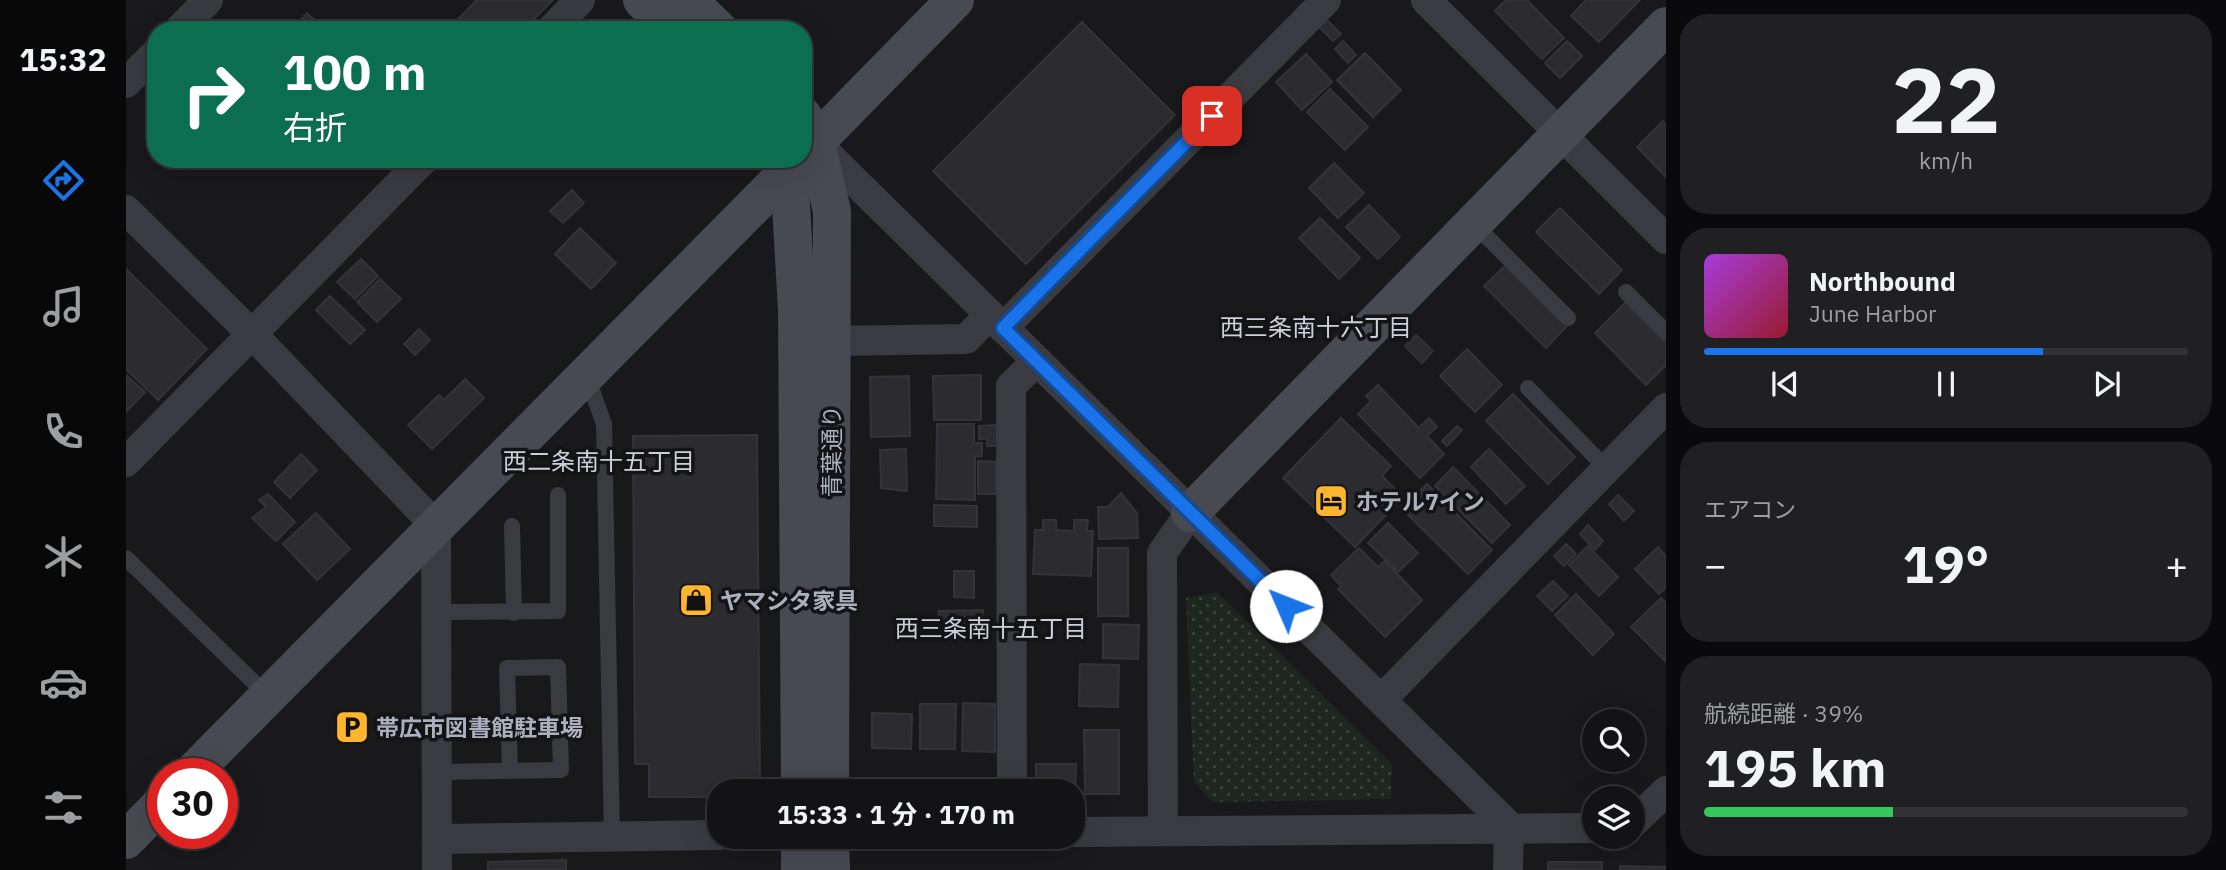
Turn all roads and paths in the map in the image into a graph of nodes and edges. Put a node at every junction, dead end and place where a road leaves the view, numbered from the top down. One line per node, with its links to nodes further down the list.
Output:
1 (208, 0): 8 (street)
2 (580, 0): 9 (street)
3 (642, 0): 10 (street)
4 (688, 0): 11 (street)
5 (955, 0): 16 (street)
6 (1326, 0): 27 (street)
7 (1426, 0): 15 (street)
8 (187, 21)
9 (560, 21)
10 (664, 21)
11 (710, 21)
12 (1666, 26): 15 (street)
13 (147, 62): 14 (street)
14 (126, 83)
15 (1559, 134): 23 (street); 24 (street)
16 (812, 138)
17 (812, 161): 27 (street)
18 (415, 168): 29 (street)
19 (782, 168): 32 (street)
20 (799, 168): 49 (street)
21 (809, 168): 30 (street, 青葉通り)
22 (126, 210): 29 (street)
23 (1473, 223): 26 (lane); 38 (street)
24 (1666, 239)
25 (1626, 292): 28 (lane)
26 (1568, 318)
27 (997, 321): 30 (street); 31 (street)
28 (1666, 332)
29 (252, 334): 35 (street); 39 (street)
30 (831, 341): 50 (street, 青葉通り)
31 (1037, 361): 38 (street); 51 (street)
32 (586, 374): 39 (street); 60 (lane)
33 (1528, 388): 36 (lane)
34 (1666, 408): 36 (street)
35 (126, 462)
36 (1607, 469): 45 (street)
37 (558, 495): 43 (lane)
38 (1190, 513): 45 (street); 57 (street)
39 (436, 526): 42 (street); 44 (street)
40 (512, 526): 43 (lane)
41 (126, 558): 44 (lane)
42 (436, 612): 43 (lane); 48 (street)
43 (514, 613)
44 (268, 696): 46 (street)
45 (1382, 699): 55 (street)
46 (207, 758)
47 (510, 771): 47 (lane); 48 (lane)
48 (437, 772): 61 (street)
49 (800, 779)
50 (830, 779)
51 (1012, 779)
52 (1666, 790): 53 (street)
53 (1645, 811)
54 (147, 819): 62 (street)
55 (1509, 826): 56 (street); 57 (street); 68 (street)
56 (1582, 828)
57 (1163, 831): 58 (street)
58 (1085, 832)
59 (707, 835): 60 (street)
60 (612, 837): 61 (street)
61 (437, 839): 65 (street)
62 (126, 840)
63 (800, 849): 66 (street)
64 (830, 849): 67 (street)
65 (437, 870)
66 (800, 870)
67 (831, 870)
68 (1508, 870)

